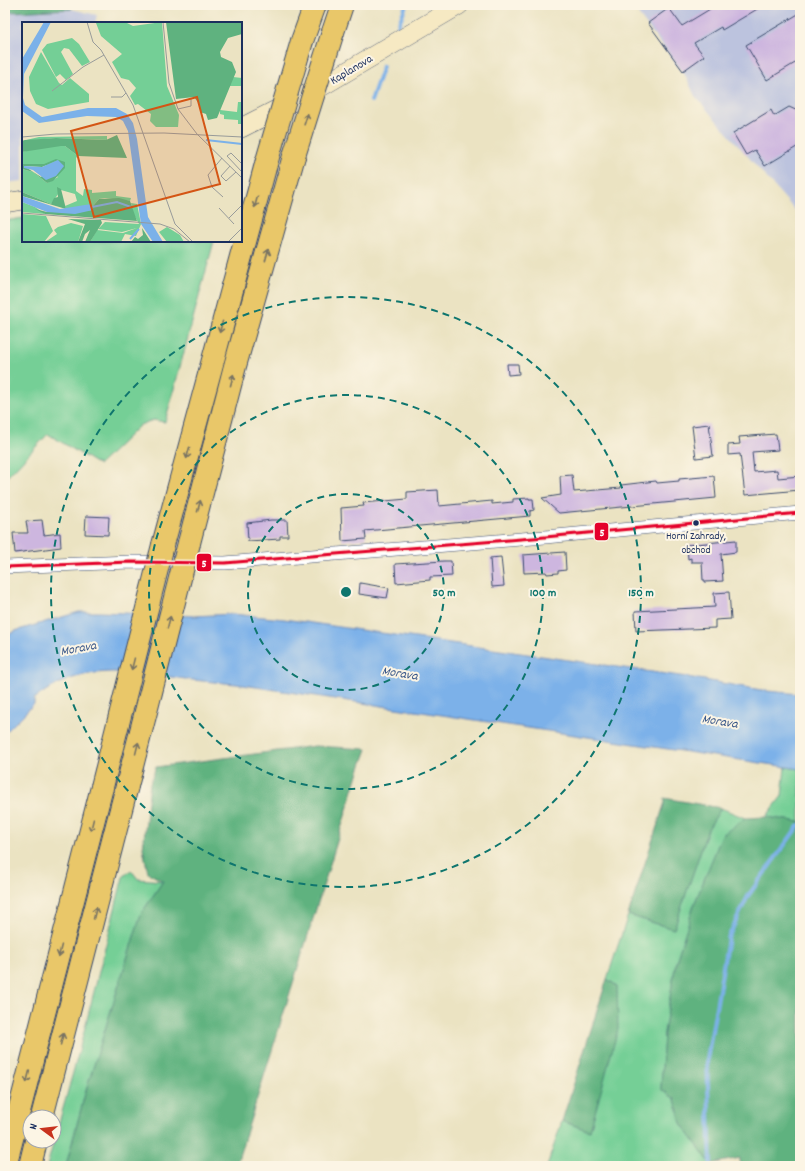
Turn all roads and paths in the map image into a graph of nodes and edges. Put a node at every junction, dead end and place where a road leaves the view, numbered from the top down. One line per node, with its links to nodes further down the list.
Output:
1 (315, 5): 11 (highway, one-way to 11, bridge)
2 (342, 5): 9 (highway, one-way to 2, bridge)
3 (459, 5): 4 (main road, Kaplanova)
4 (242, 127)
5 (22, 200): 6 (main road)
6 (5, 203)
7 (800, 513): 8 (street)
8 (5, 567)
9 (44, 1109)
10 (34, 1149): 12 (highway)
11 (5, 1166)
12 (30, 1166)

